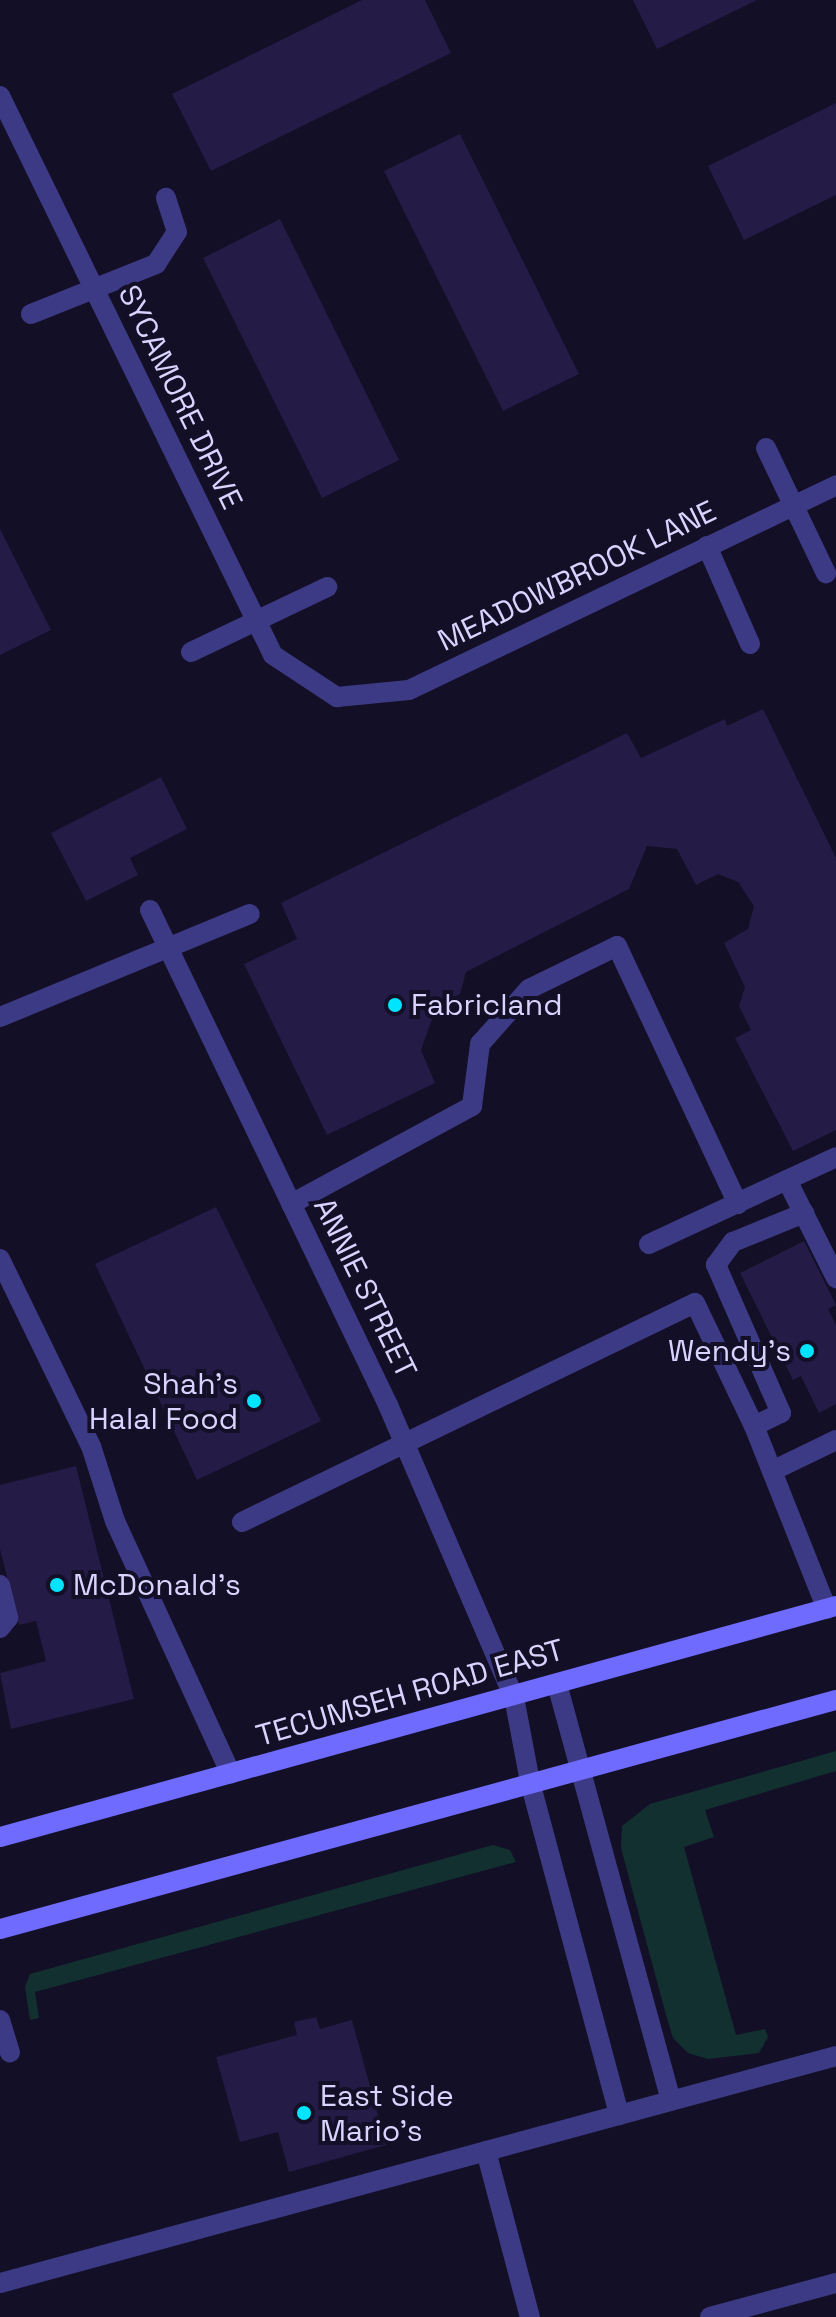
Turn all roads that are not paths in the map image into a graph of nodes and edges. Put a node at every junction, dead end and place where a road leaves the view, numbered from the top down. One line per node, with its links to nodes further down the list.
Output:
1 (0, 96): 3 (street, SYCAMORE DRIVE)
2 (166, 198): 3 (street)
3 (93, 288): 4 (street); 11 (street, SYCAMORE DRIVE)
4 (31, 314)
5 (766, 448): 7 (street)
6 (836, 485): 7 (street, MEADOWBROOK LANE)
7 (794, 505): 8 (street, MEADOWBROOK LANE); 9 (street)
8 (707, 546): 12 (street); 14 (street, MEADOWBROOK LANE)
9 (826, 573)
10 (327, 587): 11 (street)
11 (256, 620): 13 (street); 14 (street, SYCAMORE DRIVE)
12 (750, 644)
13 (191, 652)
14 (337, 697)
15 (150, 910): 17 (street, ANNIE STREET)
16 (250, 914): 17 (street)
17 (169, 948): 18 (street); 21 (street, ANNIE STREET)
18 (0, 1017)
19 (836, 1157): 20 (street)
20 (787, 1180): 22 (street); 23 (street)
21 (291, 1204): 22 (street); 29 (street, ANNIE STREET)
22 (738, 1204): 24 (street)
23 (804, 1213): 26 (street); 27 (street)
24 (649, 1244)
25 (0, 1259): 39 (street)
26 (836, 1278)
27 (754, 1426): 29 (street); 30 (street)
28 (836, 1440): 30 (street)
29 (405, 1443): 31 (street); 36 (street, ANNIE STREET)
30 (772, 1471): 33 (street)
31 (242, 1522)
32 (0, 1585): 34 (street)
33 (831, 1608): 35 (main road, TECUMSEH ROAD EAST)
34 (0, 1628)
35 (557, 1684): 36 (main road, TECUMSEH ROAD EAST); 38 (street)
36 (514, 1697): 39 (main road, TECUMSEH ROAD EAST); 40 (street, ANNIE STREET)
37 (836, 1700): 38 (main road)
38 (580, 1769): 40 (main road); 46 (street)
39 (231, 1774): 41 (main road, TECUMSEH ROAD EAST)
40 (530, 1782): 42 (main road); 47 (street, ANNIE STREET)
41 (0, 1836)
42 (0, 1929)
43 (0, 2020): 44 (street)
44 (10, 2053)
45 (836, 2056): 46 (street)
46 (671, 2100): 47 (street)
47 (619, 2115): 48 (street)
48 (486, 2151): 49 (street); 51 (street)
49 (0, 2283)
50 (836, 2283): 52 (street)
51 (530, 2317)
52 (710, 2317)

